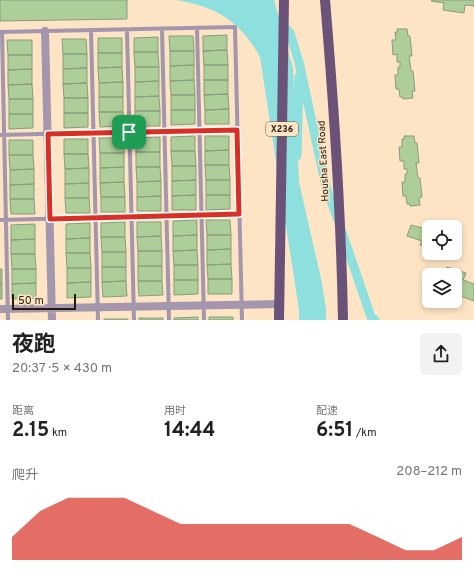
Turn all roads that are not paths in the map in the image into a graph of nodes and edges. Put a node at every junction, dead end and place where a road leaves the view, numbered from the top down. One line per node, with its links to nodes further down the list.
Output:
1 (284, 0): 24 (main road, X236)
2 (325, 0): 40 (main road, Housha East Road)
3 (197, 28): 4 (lane); 9 (lane); 10 (lane)
4 (162, 29): 6 (lane); 11 (lane)
5 (91, 30): 6 (lane); 7 (lane); 13 (lane)
6 (127, 30): 12 (lane)
7 (45, 31): 8 (lane); 14 (street)
8 (1, 32): 15 (lane)
9 (200, 130): 10 (lane); 11 (lane); 17 (lane)
10 (237, 130): 16 (lane)
11 (164, 131): 12 (lane); 18 (lane)
12 (129, 132): 13 (lane); 19 (lane)
13 (94, 133): 14 (lane); 20 (lane)
14 (48, 134): 15 (lane); 21 (street)
15 (2, 135): 23 (lane)
16 (239, 214): 17 (lane); 26 (lane)
17 (202, 215): 18 (lane); 25 (lane)
18 (166, 216): 19 (lane); 27 (lane)
19 (131, 217): 20 (lane); 28 (lane)
20 (96, 218): 21 (lane); 30 (lane)
21 (50, 219): 23 (lane); 29 (street)
22 (0, 220): 23 (lane)
23 (6, 220): 31 (lane)
24 (280, 304): 26 (street); 39 (main road, X236)
25 (204, 305): 26 (street); 27 (street); 37 (lane)
26 (242, 305): 38 (lane)
27 (168, 306): 28 (street); 36 (lane)
28 (133, 307): 30 (street); 35 (lane)
29 (52, 308): 30 (street); 31 (street); 33 (street)
30 (98, 308): 34 (lane)
31 (4, 309): 32 (lane)
32 (8, 320)
33 (52, 320)
34 (98, 320)
35 (134, 320)
36 (169, 320)
37 (204, 320)
38 (242, 320)
39 (279, 320)
40 (343, 320)

